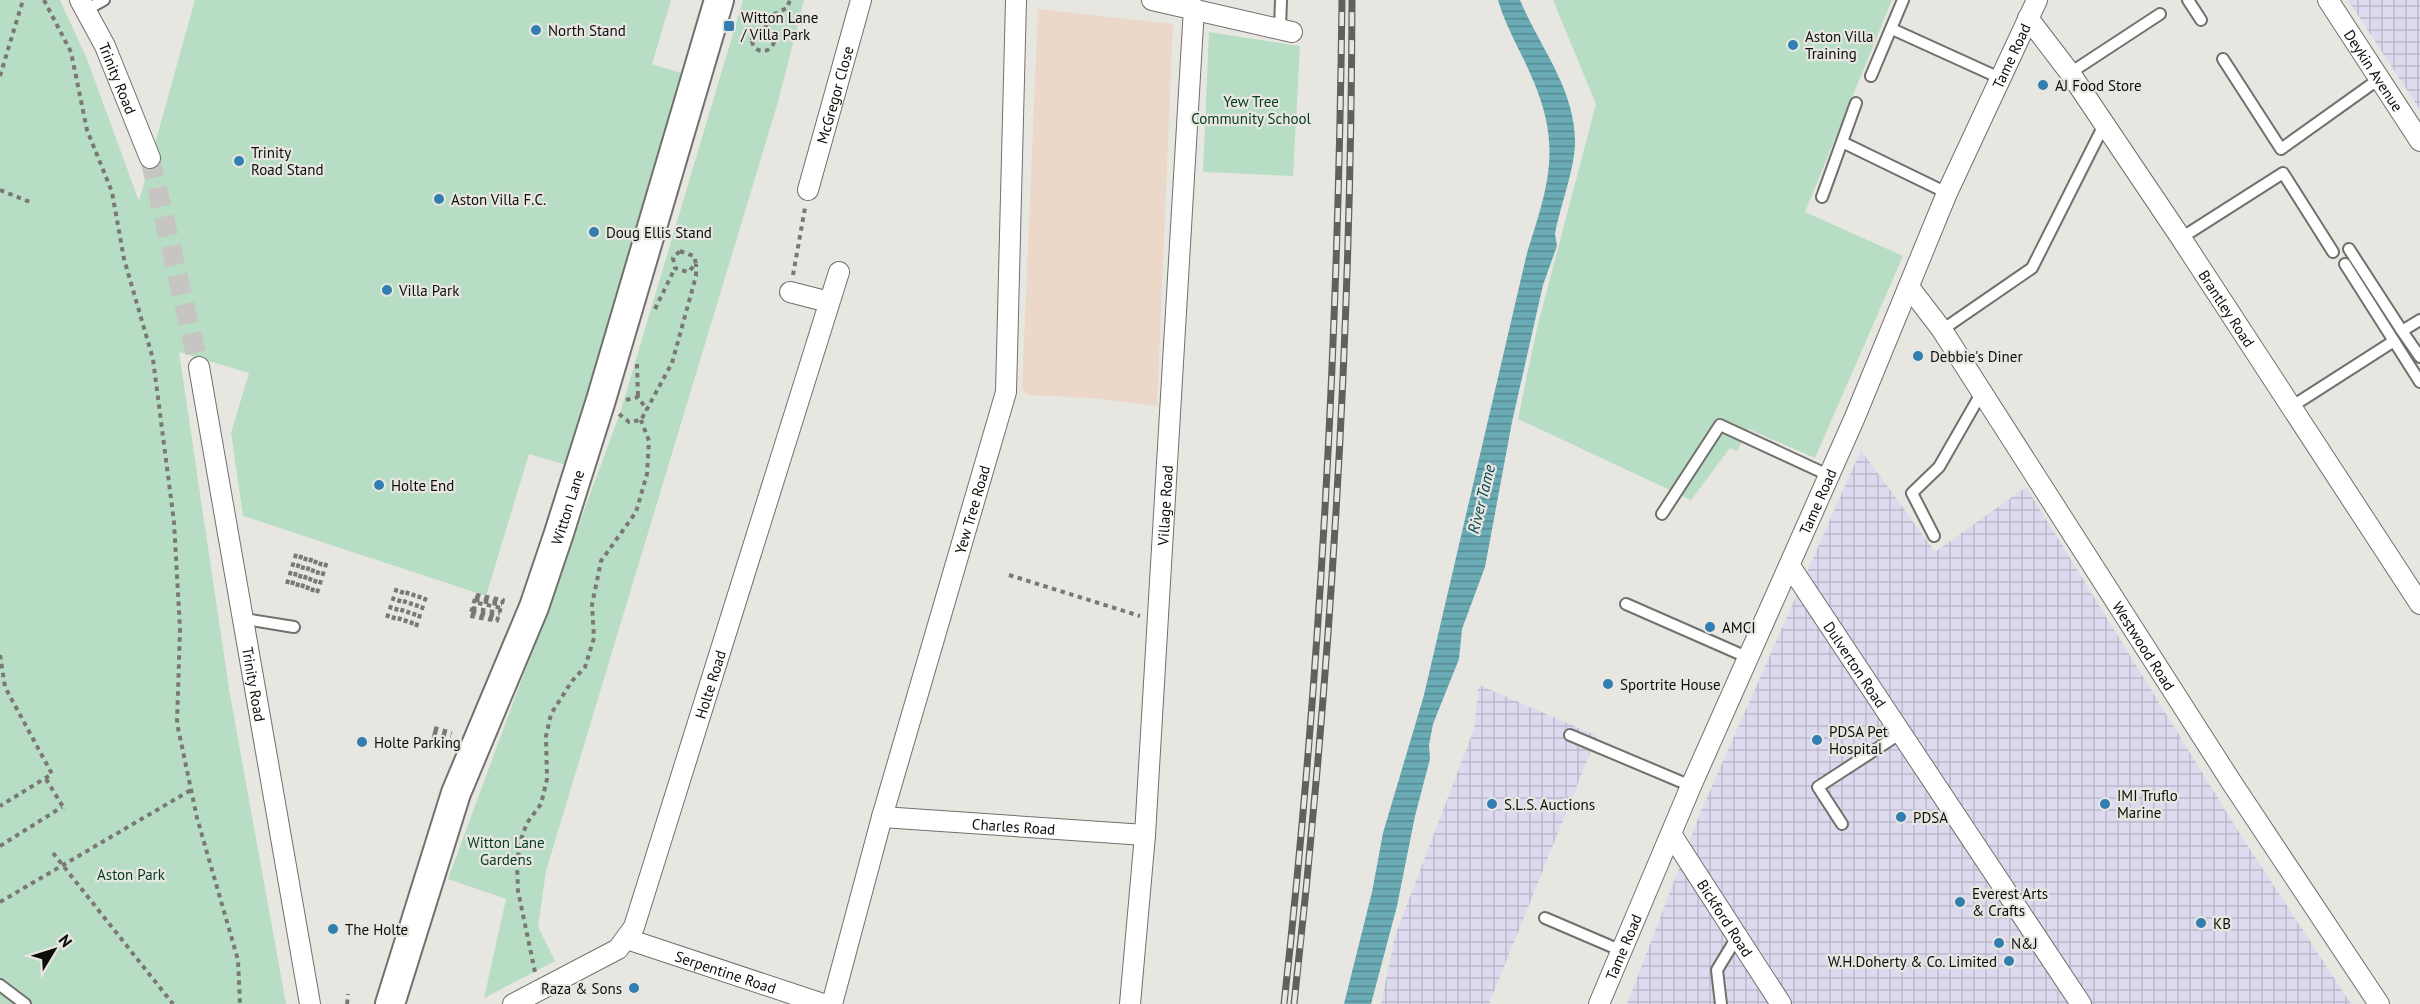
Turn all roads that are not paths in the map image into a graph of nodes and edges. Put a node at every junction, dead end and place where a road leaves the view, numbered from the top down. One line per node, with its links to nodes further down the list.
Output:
1 (104, 0): 11 (lane)
2 (719, 0): 71 (main road, Witton Lane)
3 (861, 0): 28 (street, McGregor Close)
4 (1016, 0): 60 (street, Yew Tree Road)
5 (1152, 0): 12 (street)
6 (1281, 0): 17 (lane)
7 (1903, 0): 16 (lane)
8 (2037, 0): 14 (street, Tame Road)
9 (2188, 0): 15 (lane)
10 (2328, 0): 22 (street, Deykin Avenue)
11 (83, 5): 27 (street, Trinity Road)
12 (1194, 8): 17 (street); 63 (street, Village Road)
13 (2160, 14): 19 (lane)
14 (2028, 18): 19 (street, Brantley Road); 21 (street, Tame Road)
15 (2201, 20)
16 (1892, 29): 20 (lane); 21 (lane)
17 (1286, 30)
18 (2223, 59): 22 (lane)
19 (2070, 73): 24 (street, Brantley Road)
20 (1870, 76)
21 (2002, 79): 29 (street, Tame Road)
22 (2379, 79): 25 (street, Deykin Avenue)
23 (1856, 103): 26 (lane)
24 (2104, 124): 31 (street, Brantley Road); 40 (lane)
25 (2420, 141)
26 (1842, 142): 29 (lane); 30 (lane)
27 (150, 158)
28 (808, 190)
29 (1947, 193): 36 (street, Tame Road)
30 (1822, 197)
31 (2181, 238): 33 (lane); 47 (street, Brantley Road)
32 (2349, 249): 41 (lane)
33 (2333, 252)
34 (2345, 264): 42 (lane)
35 (839, 272): 38 (street, Holte Road)
36 (1909, 287): 40 (street, Westwood Road); 48 (street, Tame Road)
37 (790, 292): 38 (street)
38 (829, 302): 66 (street, Holte Road)
39 (2420, 320): 41 (lane)
40 (1942, 330): 46 (street, Westwood Road)
41 (2402, 331): 43 (lane)
42 (2394, 341): 45 (lane); 47 (lane)
43 (2420, 357)
44 (199, 367): 54 (street, Trinity Road)
45 (2420, 382)
46 (1982, 392): 50 (lane); 80 (street, Westwood Road)
47 (2291, 407): 53 (street, Brantley Road)
48 (1828, 475): 49 (lane); 51 (street, Tame Road)
49 (1662, 513)
50 (1934, 536)
51 (1790, 566): 56 (street, Tame Road); 57 (street, Dulverton Road)
52 (1626, 603): 56 (lane)
53 (2420, 604)
54 (245, 620): 55 (lane); 70 (street, Trinity Road)
55 (294, 627)
56 (1749, 658): 59 (street, Tame Road)
57 (1901, 733): 61 (lane); 79 (street, Dulverton Road)
58 (1570, 735): 59 (lane)
59 (1690, 786): 62 (street, Tame Road)
60 (882, 817): 63 (street, Charles Road); 74 (street, Yew Tree Road)
61 (1842, 824)
62 (1671, 834): 65 (street, Bickford Road); 67 (street, Tame Road)
63 (1145, 835): 75 (street, Village Road)
64 (1545, 918): 67 (lane)
65 (1737, 937): 77 (lane); 78 (street, Bickford Road)
66 (627, 939): 72 (street, Holte Road); 73 (street, Serpentine Road)
67 (1622, 951): 76 (street, Tame Road)
68 (0, 985): 69 (lane)
69 (25, 1004)
70 (310, 1004)
71 (390, 1004)
72 (513, 1004)
73 (824, 1004)
74 (832, 1004)
75 (1130, 1004)
76 (1599, 1004)
77 (1721, 1004)
78 (1781, 1004)
79 (2080, 1004)
80 (2379, 1004)

